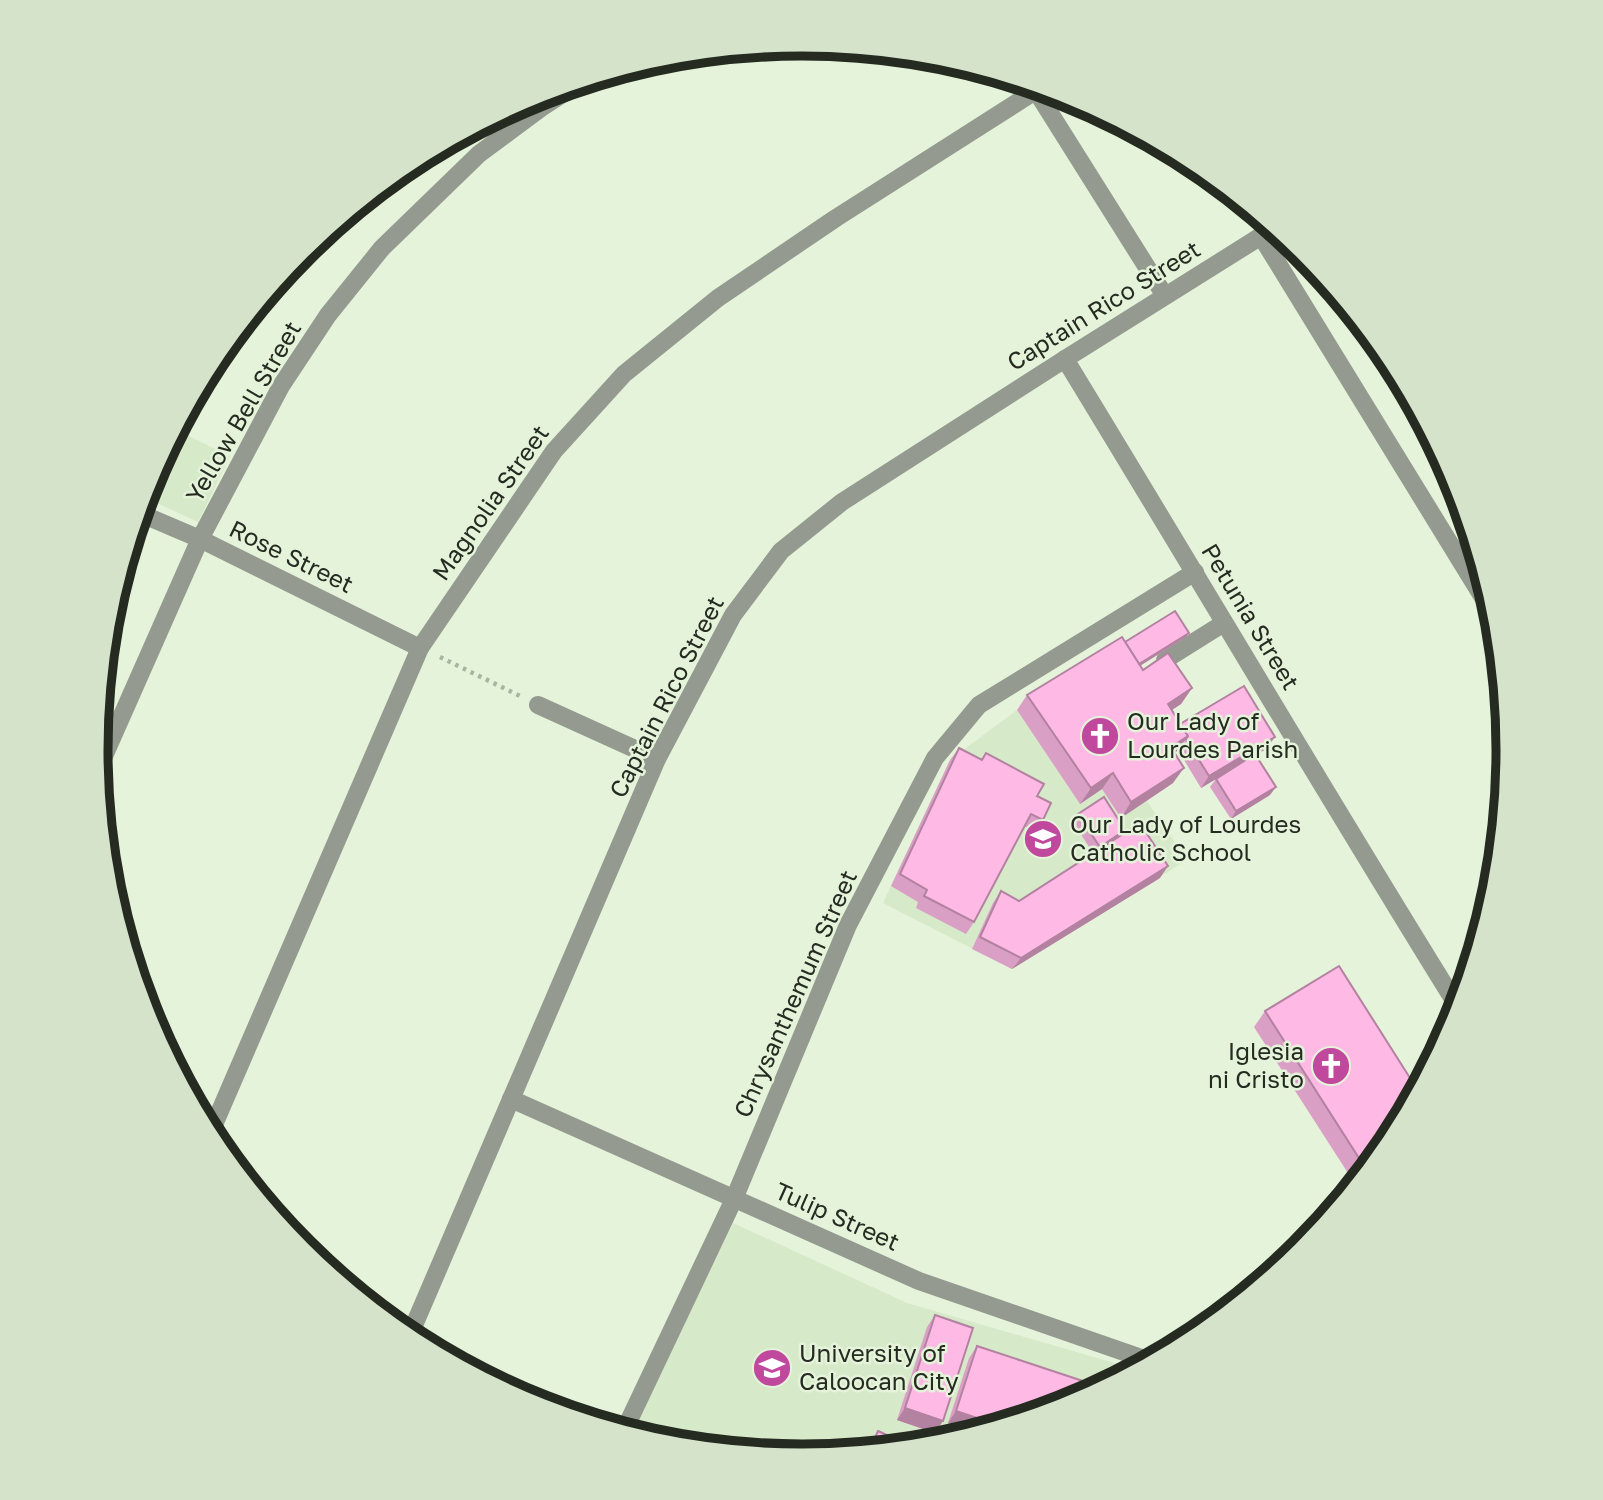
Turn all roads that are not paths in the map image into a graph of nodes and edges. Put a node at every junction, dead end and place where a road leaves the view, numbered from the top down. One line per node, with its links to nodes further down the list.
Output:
1 (1027, 94): 13 (street, Magnolia Street)
2 (1043, 100): 6 (street)
3 (544, 106): 9 (street, Yellow Bell Street)
4 (1265, 233): 6 (street, Captain Rico Street)
5 (1272, 240): 11 (street)
6 (1165, 296): 7 (street, Captain Rico Street)
7 (1065, 359): 10 (street, Petunia Street); 17 (street, Captain Rico Street)
8 (148, 517): 9 (street, Rose Street)
9 (200, 540): 13 (street, Rose Street); 16 (street, Yellow Bell Street)
10 (1195, 572): 12 (street, Petunia Street); 21 (street, Chrysanthemum Street)
11 (1475, 583)
12 (1224, 623): 14 (street); 18 (street, Petunia Street)
13 (420, 648): 20 (street, Magnolia Street)
14 (1165, 660)
15 (538, 705): 17 (street)
16 (108, 747)
17 (657, 759): 19 (street, Captain Rico Street)
18 (1451, 995)
19 (511, 1099): 21 (street, Tulip Street); 22 (street, Captain Rico Street)
20 (215, 1122)
21 (734, 1199): 23 (street, Tulip Street); 24 (street, Chrysanthemum Street)
22 (414, 1326)
23 (1138, 1356)
24 (629, 1422)

